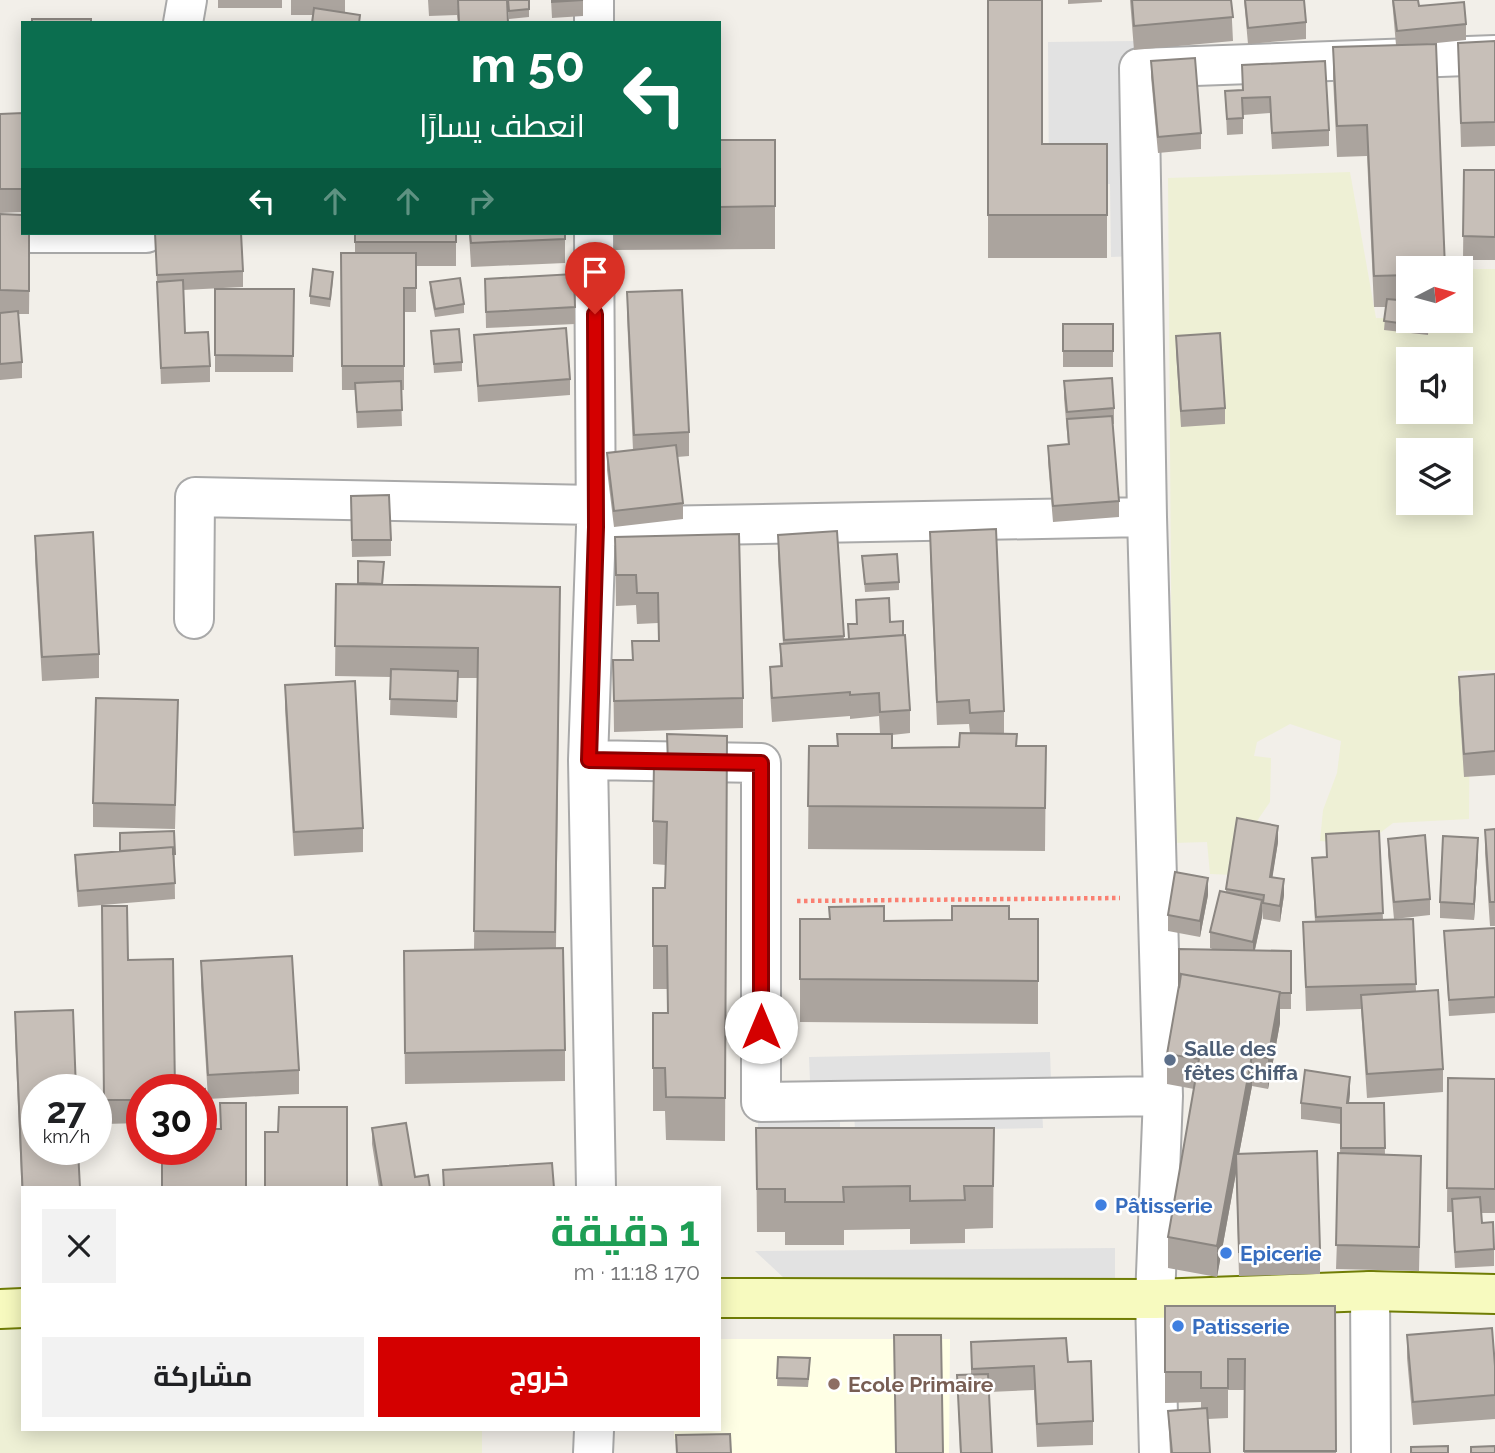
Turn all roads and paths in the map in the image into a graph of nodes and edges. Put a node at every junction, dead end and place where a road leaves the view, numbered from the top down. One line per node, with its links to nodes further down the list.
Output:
1 (187, 0): 3 (street)
2 (594, 0): 4 (street)
3 (183, 21)
4 (594, 21)
5 (1495, 55): 10 (street)
6 (0, 232): 7 (street)
7 (21, 233)
8 (594, 235): 9 (street)
9 (596, 516): 10 (street); 11 (street); 12 (street)
10 (1147, 517): 13 (street)
11 (194, 619)
12 (589, 760): 14 (street); 16 (street)
13 (1158, 898): 14 (path); 15 (street)
14 (761, 902): 15 (street)
15 (1163, 1096): 20 (street)
16 (596, 1186)
17 (1370, 1291): 18 (main road); 20 (main road); 26 (street)
18 (1495, 1294)
19 (721, 1298): 20 (main road)
20 (1156, 1299): 25 (street)
21 (21, 1308): 22 (main road)
22 (0, 1309)
23 (594, 1431): 24 (street)
24 (593, 1453)
25 (1159, 1453)
26 (1371, 1453)

